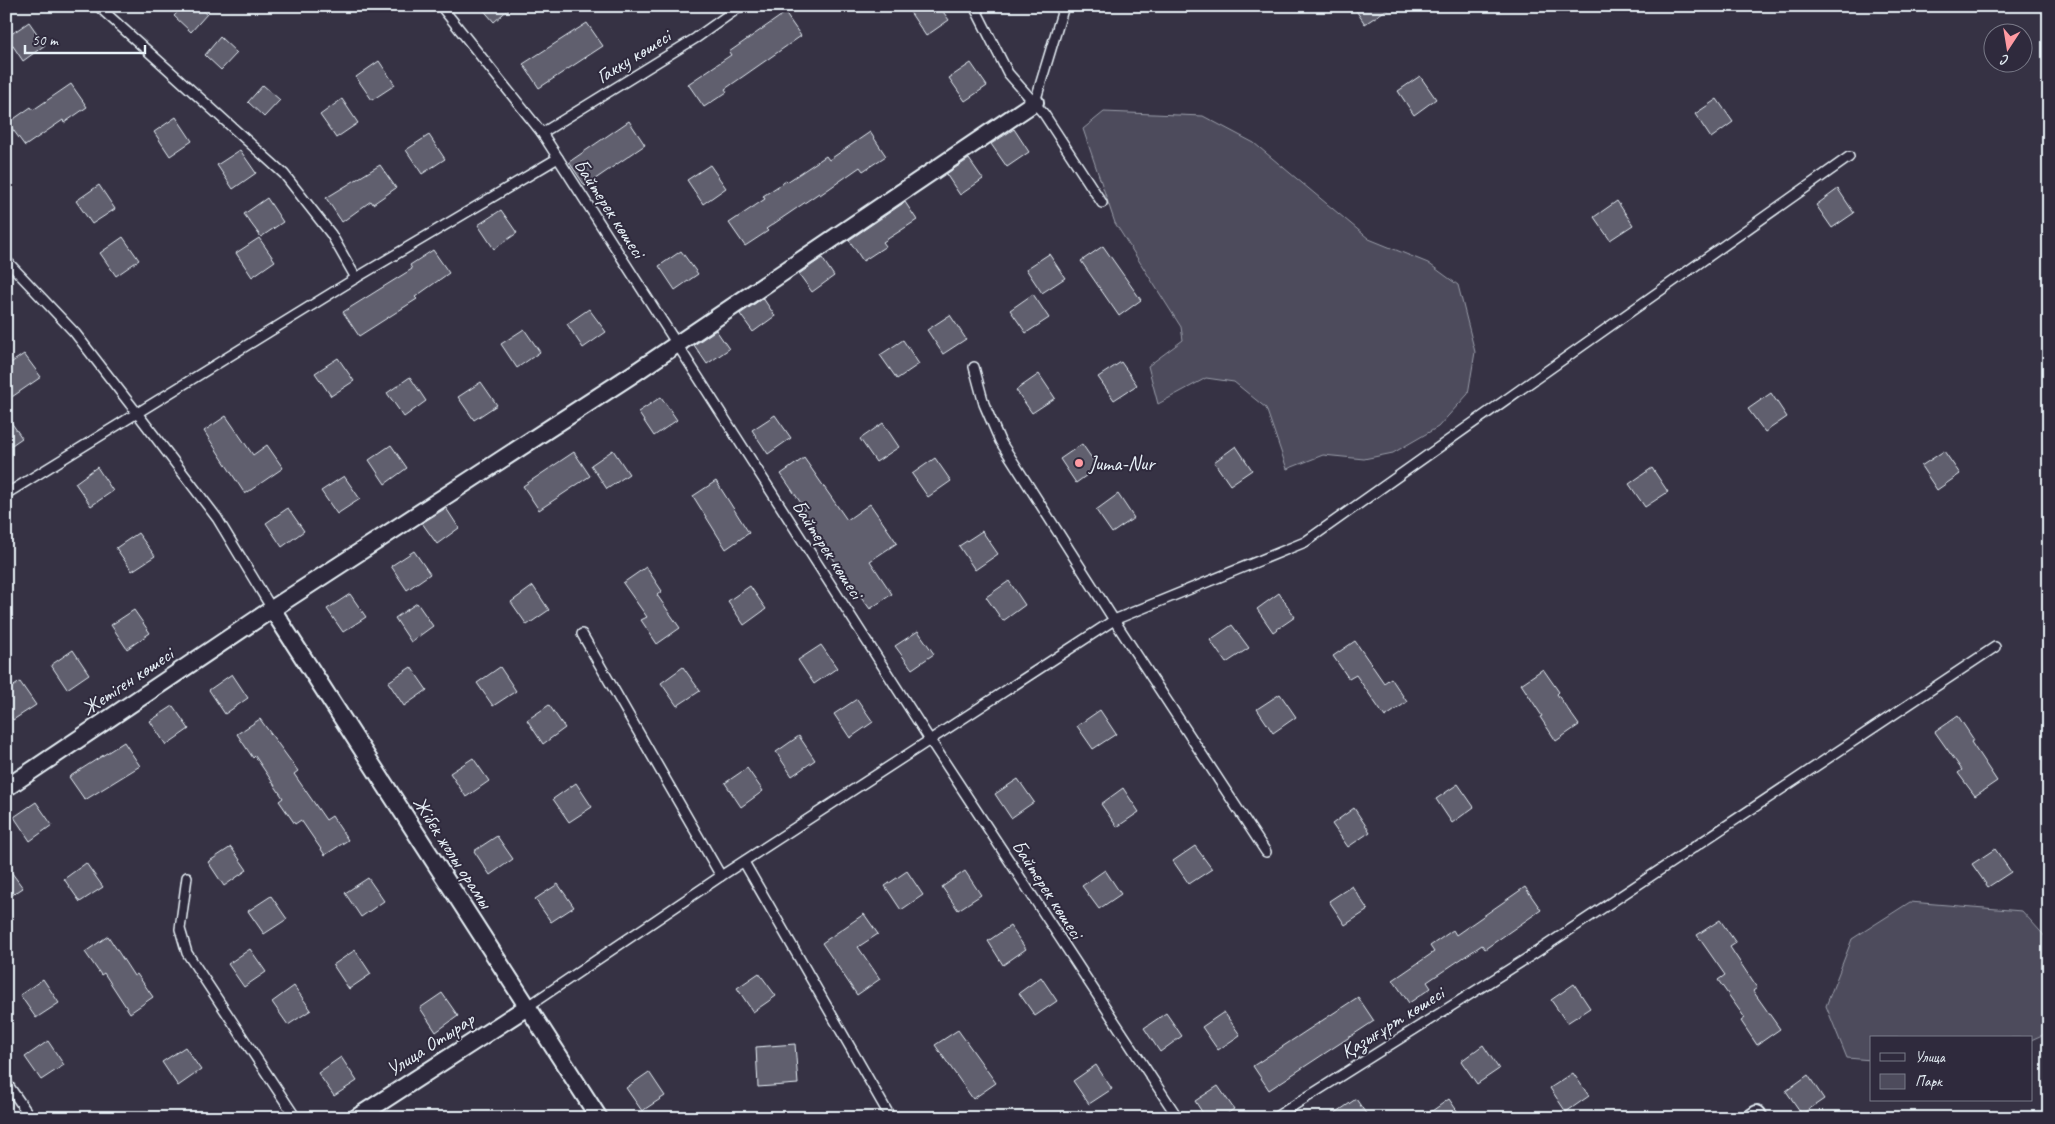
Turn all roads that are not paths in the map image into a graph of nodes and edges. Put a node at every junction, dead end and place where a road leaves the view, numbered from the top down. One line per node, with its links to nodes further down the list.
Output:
1 (98, 6): 12 (lane)
2 (742, 6): 7 (lane, Гакку көшесі)
3 (974, 6): 6 (lane)
4 (1064, 6): 6 (lane)
5 (444, 8): 7 (lane, Байтерек көшесі)
6 (1035, 102): 10 (lane); 13 (street, Жетіген көшесі)
7 (542, 133): 9 (lane, Байтерек көшесі)
8 (1849, 157): 18 (lane)
9 (558, 158): 12 (lane); 13 (lane, Байтерек көшесі)
10 (1102, 204)
11 (6, 260): 15 (lane)
12 (356, 278): 15 (lane)
13 (676, 344): 17 (street, Жетіген көшесі); 21 (lane, Байтерек көшесі)
14 (974, 367): 18 (lane)
15 (137, 413): 16 (lane); 17 (lane)
16 (6, 494)
17 (272, 609): 22 (street, Жетіген көшесі); 27 (street, Жібек жолы орамы)
18 (1114, 620): 21 (lane); 23 (lane)
19 (582, 634): 25 (lane)
20 (1995, 647): 35 (lane, Қазығұрт көшесі)
21 (930, 740): 24 (lane); 34 (lane, Байтерек көшесі)
22 (6, 788)
23 (1266, 852)
24 (744, 862): 25 (lane); 29 (lane)
25 (721, 876): 27 (lane)
26 (187, 877): 31 (lane)
27 (527, 1007): 32 (street, Улица Отырар); 33 (street, Жібек жолы орамы)
28 (6, 1082): 30 (lane)
29 (888, 1114)
30 (31, 1118)
31 (296, 1118)
32 (356, 1118)
33 (599, 1118)
34 (1178, 1118)
35 (1274, 1118)

